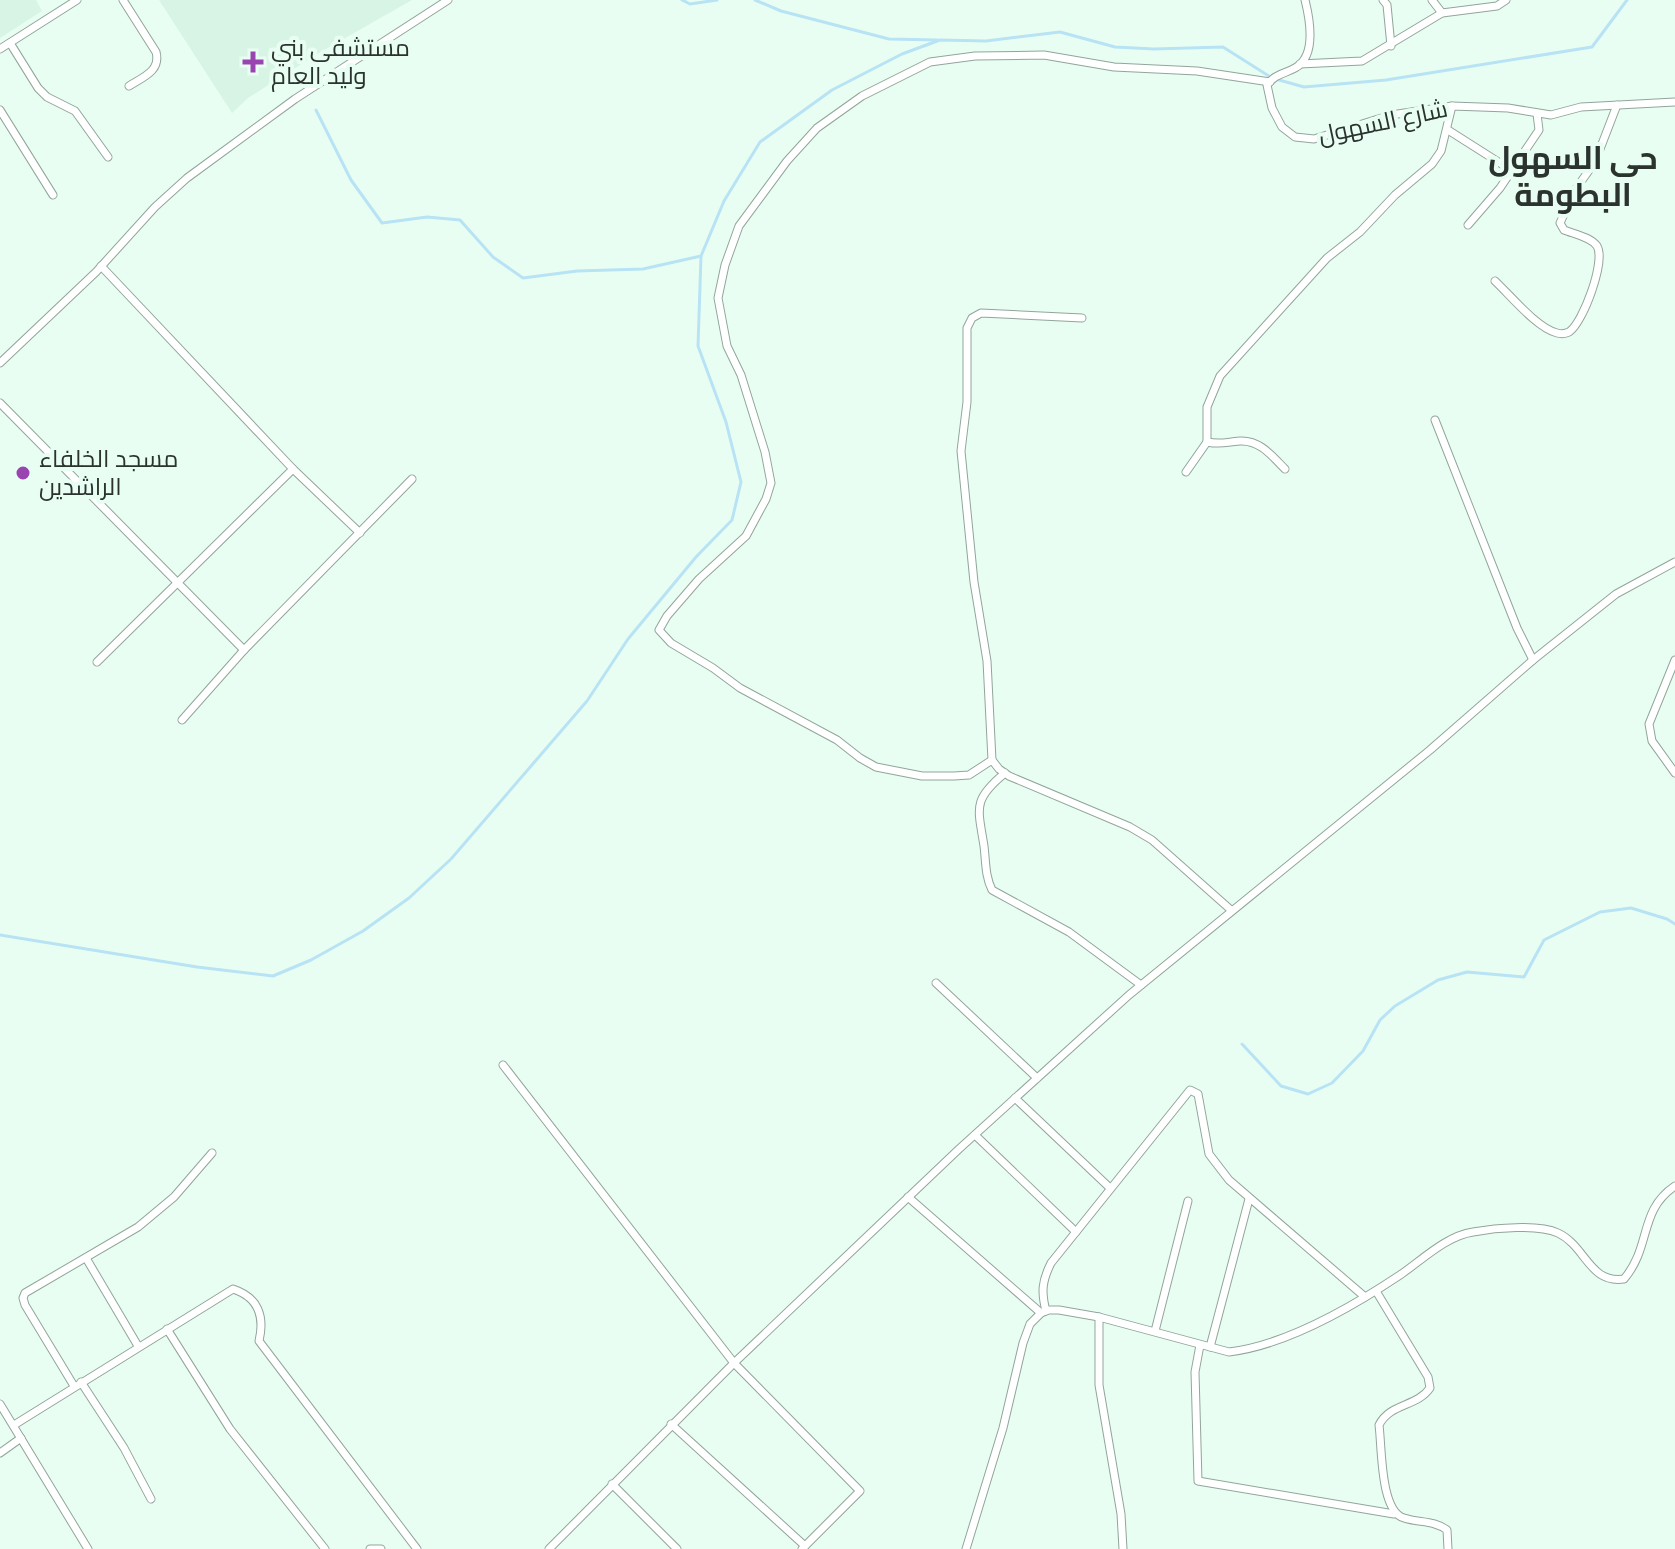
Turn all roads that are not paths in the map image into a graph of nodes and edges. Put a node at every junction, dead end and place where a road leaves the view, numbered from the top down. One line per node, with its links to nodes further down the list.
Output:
1 (77, 0): 9 (street)
2 (123, 0): 14 (street)
3 (448, 0): 25 (street)
4 (1305, 0): 12 (street)
5 (1383, 0): 10 (street)
6 (1432, 0): 8 (street)
7 (1506, 0): 8 (street)
8 (1442, 13): 10 (street)
9 (10, 43): 11 (street); 21 (street)
10 (1391, 46): 12 (street)
11 (0, 49)
12 (1300, 64): 13 (street)
13 (1268, 83): 17 (street, شارع السهول); 44 (street)
14 (129, 86)
15 (1675, 102): 16 (street, شارع السهول)
16 (1617, 105): 19 (street, شارع السهول); 26 (street)
17 (1452, 106): 19 (street, شارع السهول); 20 (street)
18 (0, 110): 23 (street)
19 (1537, 114): 22 (street)
20 (1448, 130): 22 (street); 31 (street)
21 (108, 157)
22 (1511, 170): 24 (street)
23 (53, 195)
24 (1468, 225)
25 (101, 266): 28 (street); 32 (street)
26 (1495, 281)
27 (1082, 318): 44 (street)
28 (0, 363)
29 (0, 403): 38 (street)
30 (1435, 420): 40 (street)
31 (1207, 442): 33 (street); 34 (street)
32 (293, 469): 36 (street); 38 (street)
33 (1285, 469)
34 (1186, 472)
35 (412, 479): 36 (street)
36 (360, 533): 39 (street)
37 (1675, 562): 40 (street)
38 (178, 582): 39 (street); 42 (street)
39 (244, 650): 43 (street)
40 (1533, 660): 47 (street)
41 (1675, 660): 46 (street)
42 (97, 662)
43 (182, 720)
44 (992, 760): 45 (street)
45 (1005, 773): 47 (street); 49 (street)
46 (1675, 773)
47 (1231, 910): 49 (street)
48 (936, 983): 51 (street)
49 (1141, 985): 51 (street)
50 (503, 1065): 71 (street)
51 (1037, 1078): 52 (street)
52 (1015, 1098): 53 (street); 56 (street)
53 (975, 1135): 57 (street); 60 (street)
54 (212, 1153): 61 (street)
55 (1675, 1186): 62 (street)
56 (1110, 1188): 58 (street); 60 (street)
57 (908, 1197): 64 (street); 71 (street)
58 (1249, 1199): 63 (street); 70 (street)
59 (1188, 1201): 67 (street)
60 (1076, 1232): 64 (street)
61 (86, 1258): 69 (street); 72 (street)
62 (1376, 1291): 63 (street); 80 (street)
63 (1365, 1297): 70 (street)
64 (1043, 1312): 65 (street); 89 (street)
65 (1099, 1317): 67 (street); 90 (street)
66 (167, 1329): 69 (street); 83 (street); 86 (street)
67 (1155, 1331): 68 (street)
68 (1200, 1345): 70 (street); 80 (street)
69 (138, 1346): 72 (street)
70 (1210, 1347)
71 (734, 1363): 74 (street); 81 (street)
72 (78, 1384): 75 (street); 79 (street)
73 (0, 1404): 75 (street)
74 (671, 1424): 78 (street); 81 (street)
75 (14, 1425): 76 (street)
76 (21, 1438): 77 (street); 82 (street)
77 (0, 1453)
78 (612, 1484): 87 (street); 88 (street)
79 (151, 1499)
80 (1394, 1514): 91 (street)
81 (804, 1548)
82 (88, 1549)
83 (325, 1549)
84 (370, 1549): 85 (street)
85 (381, 1549)
86 (417, 1549)
87 (549, 1549)
88 (677, 1549)
89 (966, 1549)
90 (1123, 1549)
91 (1448, 1549)

